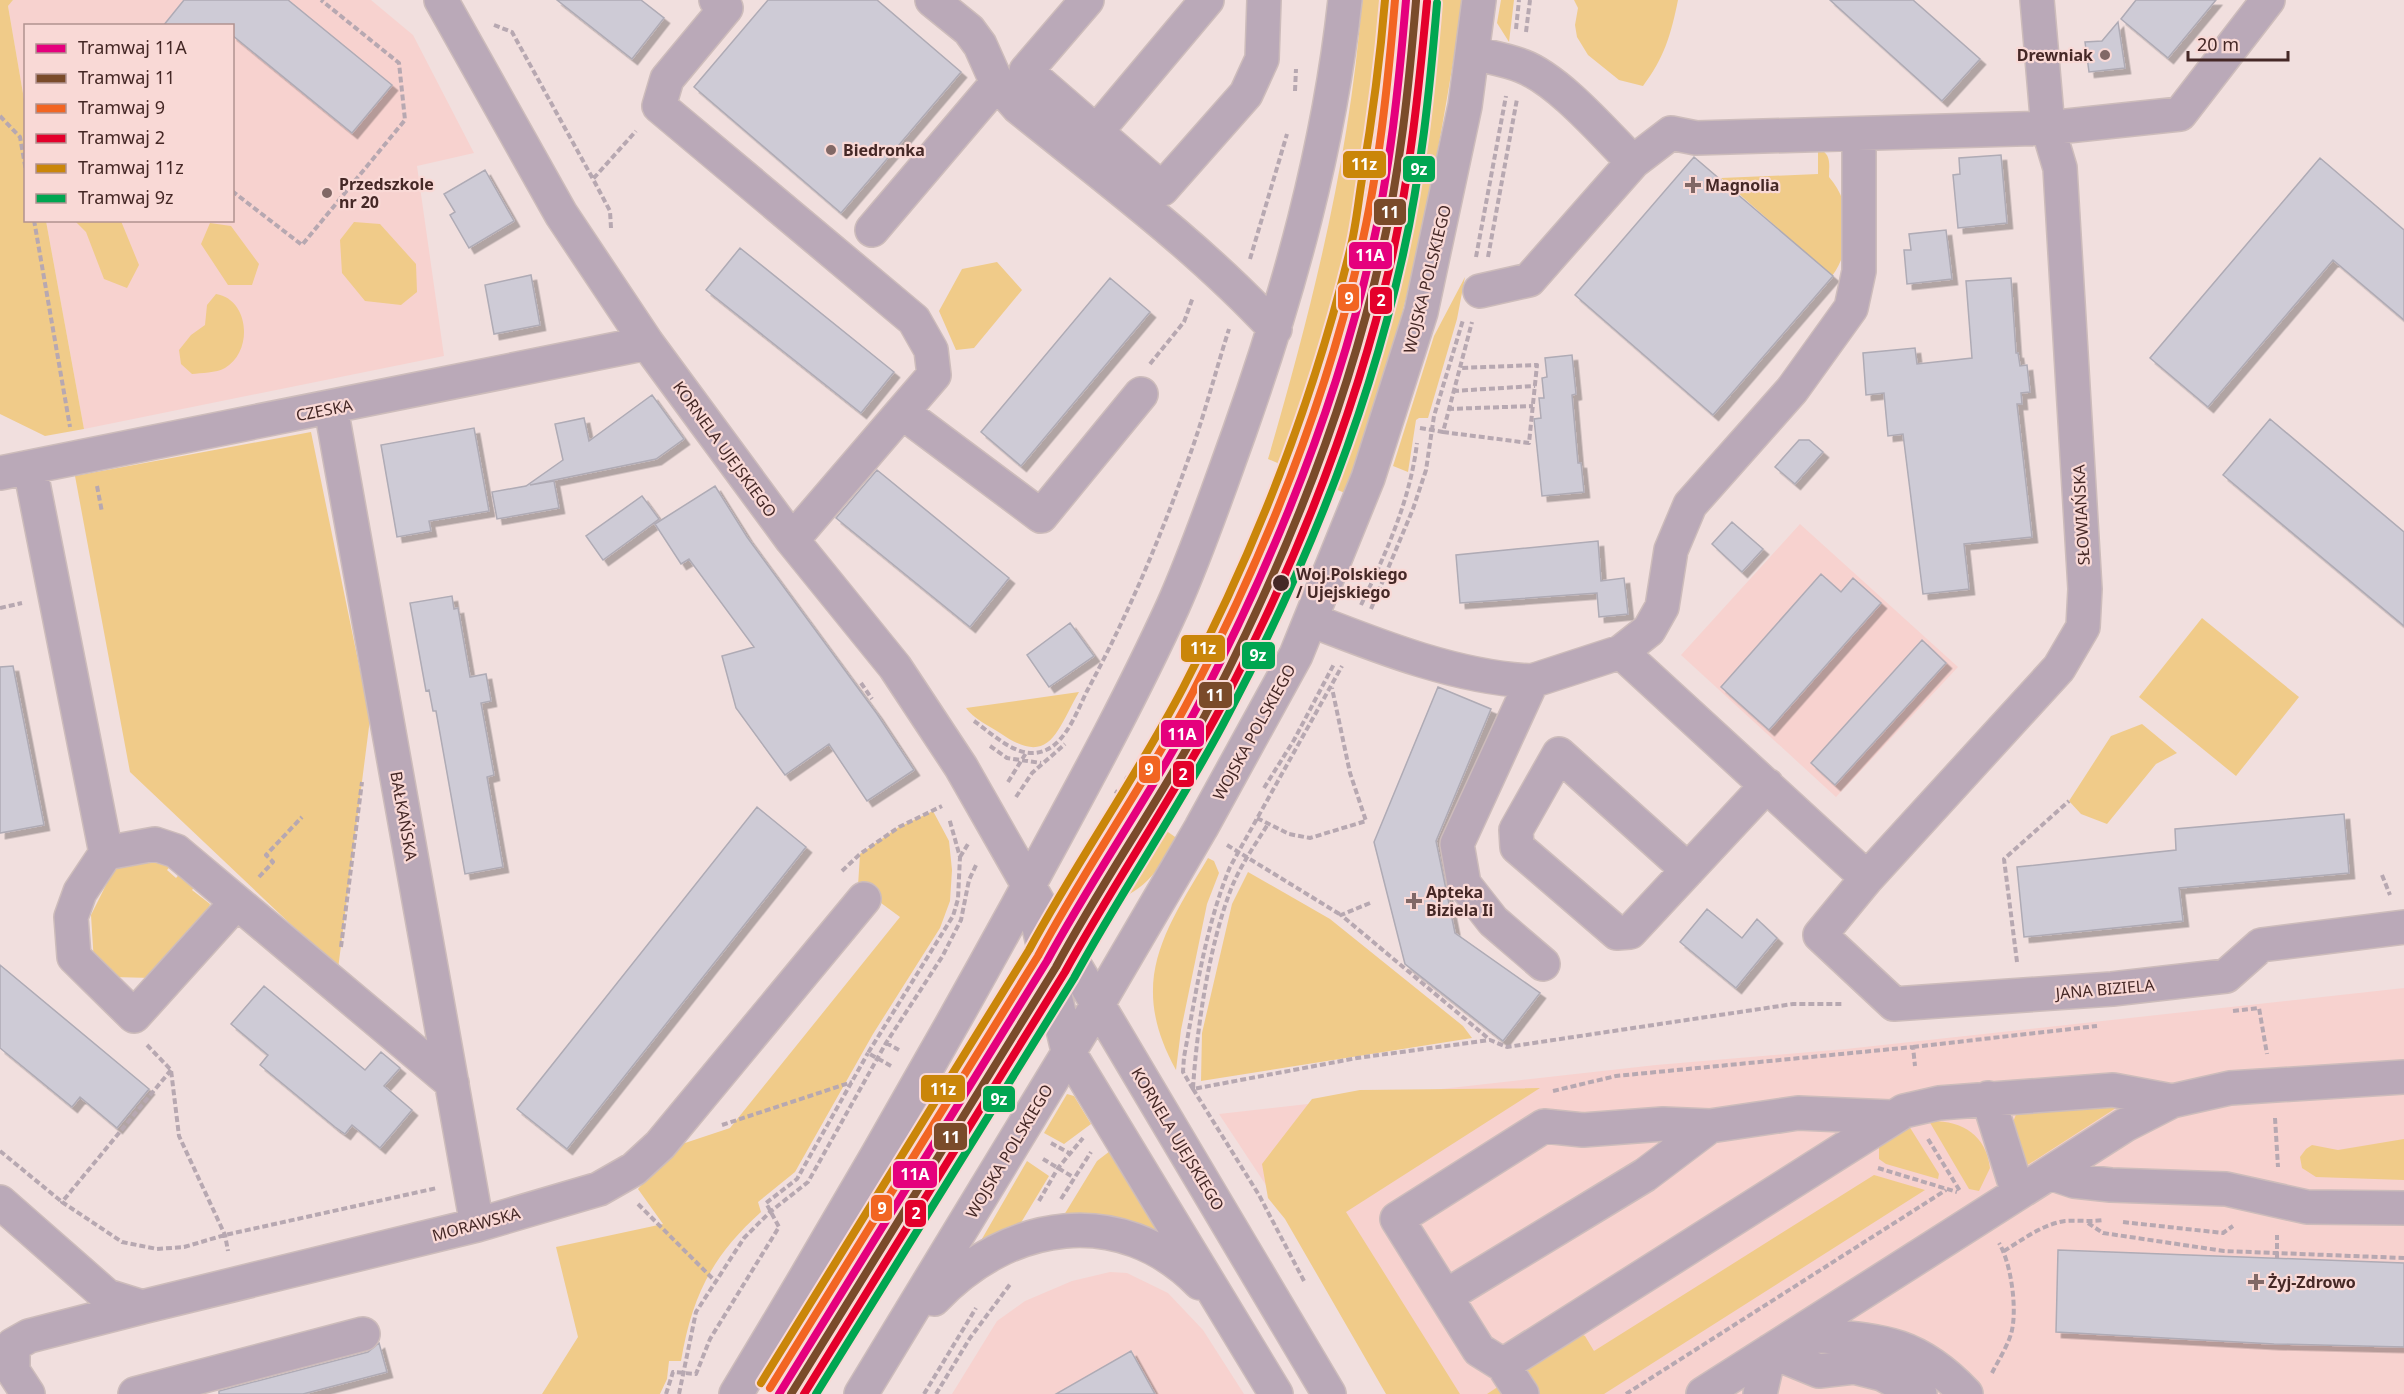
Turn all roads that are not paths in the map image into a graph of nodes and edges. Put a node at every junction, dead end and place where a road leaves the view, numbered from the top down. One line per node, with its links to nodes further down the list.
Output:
1 (441, 0): 20 (street, KORNELA UJEJSKIEGO)
2 (716, 0): 23 (street)
3 (932, 0): 12 (street)
4 (1087, 0): 14 (street)
5 (1207, 0): 14 (street)
6 (1264, 0): 14 (street)
7 (1345, 0): 19 (street)
8 (1479, 0): 11 (street, WOJSKA POLSKIEGO)
9 (2037, 0): 13 (street, SŁOWIAŃSKA)
10 (2268, 0): 13 (street)
11 (1473, 53): 16 (street); 26 (street, WOJSKA POLSKIEGO)
12 (997, 83): 17 (street); 19 (street)
13 (2048, 128): 15 (street); 32 (street, SŁOWIAŃSKA)
14 (1096, 132)
15 (1859, 135): 16 (street); 27 (street)
16 (1633, 162): 18 (street)
17 (872, 230)
18 (1480, 291)
19 (1275, 329): 33 (street)
20 (647, 343): 22 (street, CZESKA); 25 (street, KORNELA UJEJSKIEGO)
21 (1141, 394): 23 (street)
22 (331, 408): 24 (street, CZESKA); 42 (street, BAŁKAŃSKA)
23 (902, 412): 25 (street)
24 (15, 470): 30 (street)
25 (792, 540): 33 (street, KORNELA UJEJSKIEGO)
26 (1311, 620): 28 (street); 38 (street, WOJSKA POLSKIEGO)
27 (1621, 652): 28 (street); 29 (street)
28 (1533, 681): 37 (street)
29 (1767, 785): 31 (street); 32 (street)
30 (106, 853): 35 (street); 35 (street)
31 (1688, 870): 31 (street)
32 (1867, 878): 39 (street, SŁOWIAŃSKA)
33 (1029, 884): 38 (street, KORNELA UJEJSKIEGO); 40 (street, KORNELA UJEJSKIEGO); 62 (street)
34 (864, 899): 51 (street, MORAWSKA)
35 (236, 903): 42 (street)
36 (2404, 927): 39 (street, JANA BIZIELA)
37 (1543, 964)
38 (1098, 1004): 40 (street, WOJSKA POLSKIEGO); 65 (street, KORNELA UJEJSKIEGO)
39 (1894, 1004)
40 (1068, 1051): 54 (street, KORNELA UJEJSKIEGO); 57 (street, WOJSKA POLSKIEGO)
41 (2404, 1077): 44 (street)
42 (452, 1083): 51 (street, BAŁKAŃSKA)
43 (1988, 1098): 44 (street); 45 (street); 48 (street)
44 (2172, 1101): 47 (street)
45 (1891, 1117): 46 (street); 59 (street)
46 (1710, 1126): 52 (street); 52 (street)
47 (2050, 1173): 48 (street); 49 (street)
48 (2018, 1193): 56 (street)
49 (2404, 1208)
50 (6, 1213): 53 (street)
51 (477, 1225): 53 (street, MORAWSKA)
52 (1446, 1296): 59 (street)
53 (142, 1307): 60 (street, MORAWSKA)
54 (1231, 1315): 57 (street); 64 (street, KORNELA UJEJSKIEGO)
55 (363, 1334): 61 (street)
56 (1799, 1334): 58 (street); 70 (street)
57 (898, 1337): 63 (street, WOJSKA POLSKIEGO)
58 (1770, 1351): 67 (street); 68 (street); 69 (street)
59 (1503, 1365): 66 (street)
60 (28, 1394)
61 (135, 1394)
62 (736, 1394)
63 (861, 1394)
64 (1276, 1394)
65 (1329, 1394)
66 (1522, 1394)
67 (1703, 1394)
68 (1760, 1394)
69 (1920, 1394)
70 (1966, 1394)

